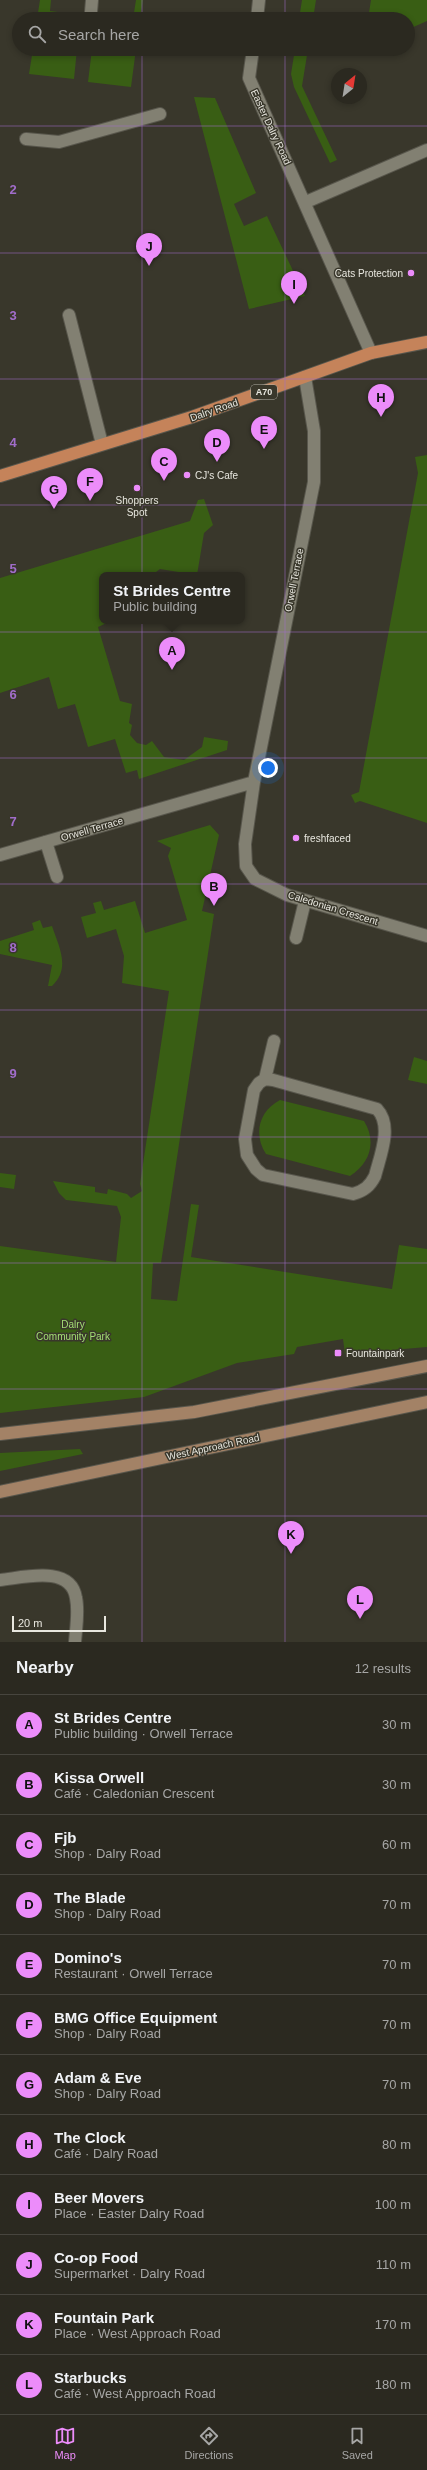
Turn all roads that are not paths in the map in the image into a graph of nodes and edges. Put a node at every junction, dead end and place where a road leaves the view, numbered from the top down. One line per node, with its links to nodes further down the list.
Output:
1 (259, 0): 2 (street)
2 (258, 12)
3 (252, 56): 7 (street, Easter Dalry Road)
4 (160, 114): 5 (street)
5 (26, 139)
6 (427, 150): 7 (street)
7 (306, 202): 10 (street, Easter Dalry Road)
8 (69, 315): 12 (street)
9 (427, 342): 10 (main road, Dalry Road / A70)
10 (371, 353): 11 (main road, Dalry Road / A70)
11 (305, 377): 12 (main road, Dalry Road / A70); 14 (street, Orwell Terrace)
12 (102, 444): 13 (main road, Dalry Road / A70)
13 (0, 476)
14 (254, 782): 15 (street, Orwell Terrace); 17 (street, Orwell Terrace)
15 (46, 842): 16 (street, Orwell Terrace); 18 (street)
16 (0, 855)
17 (246, 866): 19 (street, Caledonian Crescent)
18 (57, 877)
19 (305, 901): 20 (street, Caledonian Crescent); 21 (street)
20 (427, 936)
21 (296, 938)
22 (274, 1041): 23 (street)
23 (265, 1079): 23 (street)
24 (427, 1366): 26 (street)
25 (427, 1402): 27 (street, West Approach Road)
26 (0, 1434)
27 (0, 1492)
28 (0, 1580): 29 (street)
29 (75, 1642)

